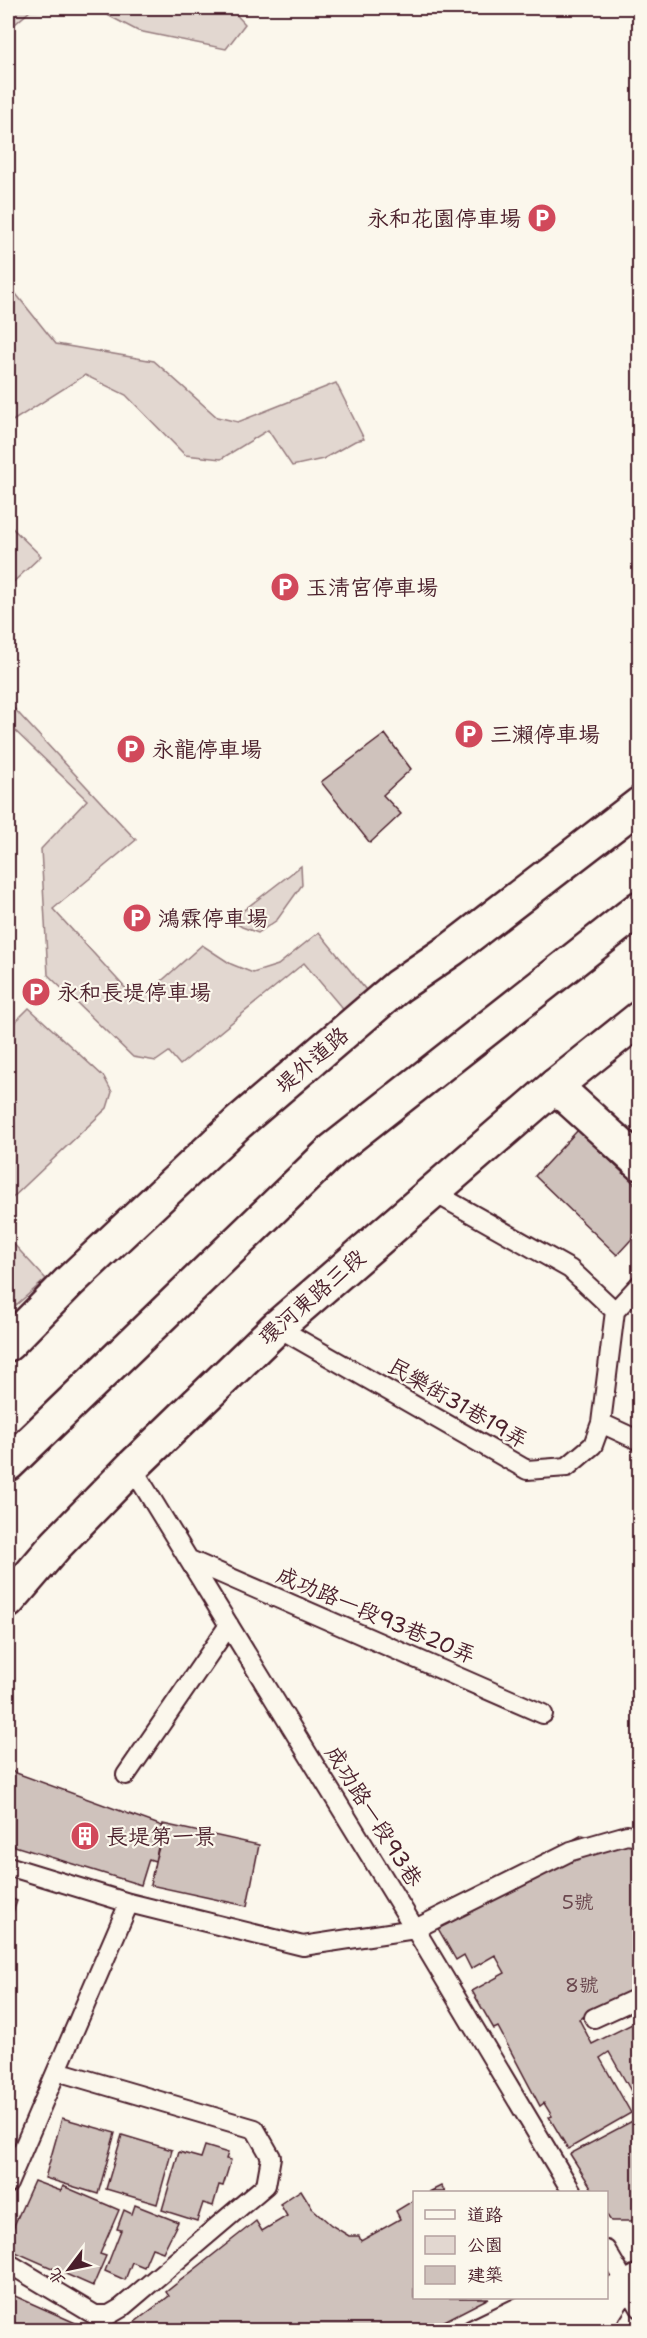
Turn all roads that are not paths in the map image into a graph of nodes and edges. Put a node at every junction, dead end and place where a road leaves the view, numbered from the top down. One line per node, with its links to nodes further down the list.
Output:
1 (639, 804): 10 (street, 堤外道路)
2 (639, 908): 13 (street)
3 (636, 1025): 4 (street, 環河東路三段)
4 (555, 1086): 5 (street); 6 (street, 環河東路三段)
5 (639, 1163)
6 (433, 1192): 8 (lane); 9 (street, 環河東路三段)
7 (639, 1284): 8 (lane)
8 (615, 1311): 11 (lane, 民樂街31巷19弄)
9 (277, 1326): 11 (lane, 民樂街31巷19弄); 14 (street, 環河東路三段)
10 (8, 1344)
11 (602, 1423): 12 (lane)
12 (639, 1441)
13 (8, 1464)
14 (132, 1467): 15 (lane, 成功路一段93巷); 16 (street, 環河東路三段)
15 (190, 1560): 17 (lane, 成功路一段93巷); 18 (lane, 成功路一段93巷20弄)
16 (8, 1601)
17 (229, 1625): 19 (lane); 23 (lane, 成功路一段93巷)
18 (543, 1714)
19 (126, 1775)
20 (639, 1837): 23 (lane)
21 (8, 1866): 22 (lane)
22 (129, 1903): 23 (lane); 26 (lane)
23 (415, 1929): 28 (lane, 成功路一段93巷)
24 (639, 1997): 25 (lane)
25 (594, 2018)
26 (57, 2071): 27 (lane); 30 (lane)
27 (8, 2184)
28 (571, 2191)
29 (608, 2254): 31 (lane)
30 (8, 2264)
31 (624, 2289): 32 (street); 39 (lane)
32 (608, 2297)
33 (535, 2299): 36 (lane)
34 (567, 2299): 37 (lane)
35 (605, 2299): 38 (street)
36 (471, 2331)
37 (505, 2331)
38 (544, 2331)
39 (597, 2331)

